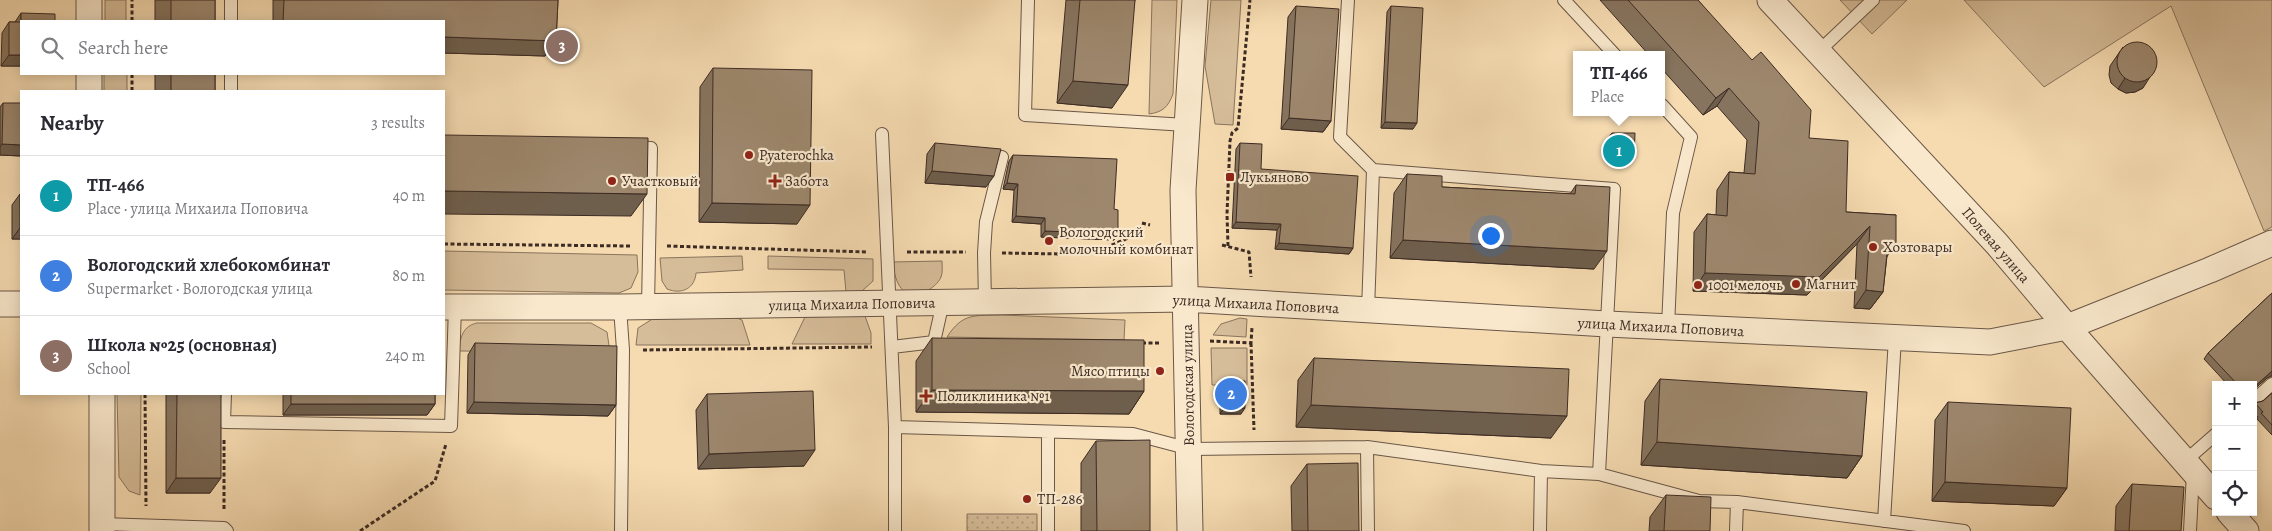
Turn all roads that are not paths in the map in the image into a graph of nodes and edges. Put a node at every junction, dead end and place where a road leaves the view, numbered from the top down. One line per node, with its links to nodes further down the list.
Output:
1 (89, 0): 9 (street)
2 (231, 0): 10 (lane)
3 (1028, 0): 18 (lane)
4 (1195, 0): 18 (street, Вологодская улица)
5 (1348, 0): 22 (lane)
6 (1564, 0): 11 (lane)
7 (1770, 0): 12 (street, Полевая улица)
8 (1872, 0): 12 (lane)
9 (89, 20)
10 (231, 20)
11 (1611, 51)
12 (1818, 52): 36 (street, Полевая улица)
13 (89, 75): 15 (street)
14 (231, 75): 16 (lane)
15 (89, 90)
16 (231, 90)
17 (1665, 108): 35 (lane)
18 (1186, 125): 24 (street, Вологодская улица)
19 (882, 134): 27 (lane)
20 (622, 147): 30 (lane)
21 (1002, 157): 26 (lane)
22 (1373, 170): 33 (lane); 34 (lane)
23 (2272, 242): 36 (street, улица Михаила Поповича)
24 (1186, 299): 26 (street, улица Михаила Поповича); 33 (street, улица Михаила Поповича); 47 (street, Вологодская улица)
25 (943, 302): 26 (street, улица Михаила Поповича); 27 (street, улица Михаила Поповича); 38 (lane)
26 (985, 302)
27 (890, 303): 30 (street, улица Михаила Поповича); 38 (lane)
28 (0, 304): 29 (street)
29 (20, 304)
30 (648, 306): 32 (street, улица Михаила Поповича)
31 (449, 307): 32 (street, улица Михаила Поповича); 41 (lane)
32 (620, 307): 57 (lane)
33 (1368, 310): 34 (street, улица Михаила Поповича)
34 (1607, 324): 35 (street, улица Михаила Поповича); 50 (lane)
35 (1668, 327): 37 (street, улица Михаила Поповича)
36 (2067, 327): 37 (street, улица Михаила Поповича); 48 (street, Полевая улица)
37 (1895, 338): 54 (lane)
38 (892, 347): 43 (lane)
39 (2272, 384): 42 (lane)
40 (102, 395): 55 (street)
41 (225, 395)
42 (2257, 397)
43 (895, 428): 44 (lane); 58 (lane)
44 (1048, 433): 47 (lane); 59 (lane)
45 (2212, 439): 48 (lane)
46 (1367, 447): 47 (lane); 49 (lane); 61 (lane)
47 (1190, 449): 60 (street, Вологодская улица)
48 (2188, 467): 51 (street, Полевая улица); 65 (lane)
49 (1541, 471): 50 (lane); 62 (lane)
50 (1599, 474): 52 (lane)
51 (2212, 493)
52 (1738, 502): 54 (lane); 63 (lane)
53 (2233, 516): 66 (street)
54 (1884, 521): 64 (lane)
55 (102, 527): 56 (lane)
56 (225, 529)
57 (621, 531)
58 (896, 531)
59 (1048, 531)
60 (1190, 531)
61 (1368, 531)
62 (1540, 531)
63 (1736, 531)
64 (1964, 531)
65 (2190, 531)
66 (2246, 531)

